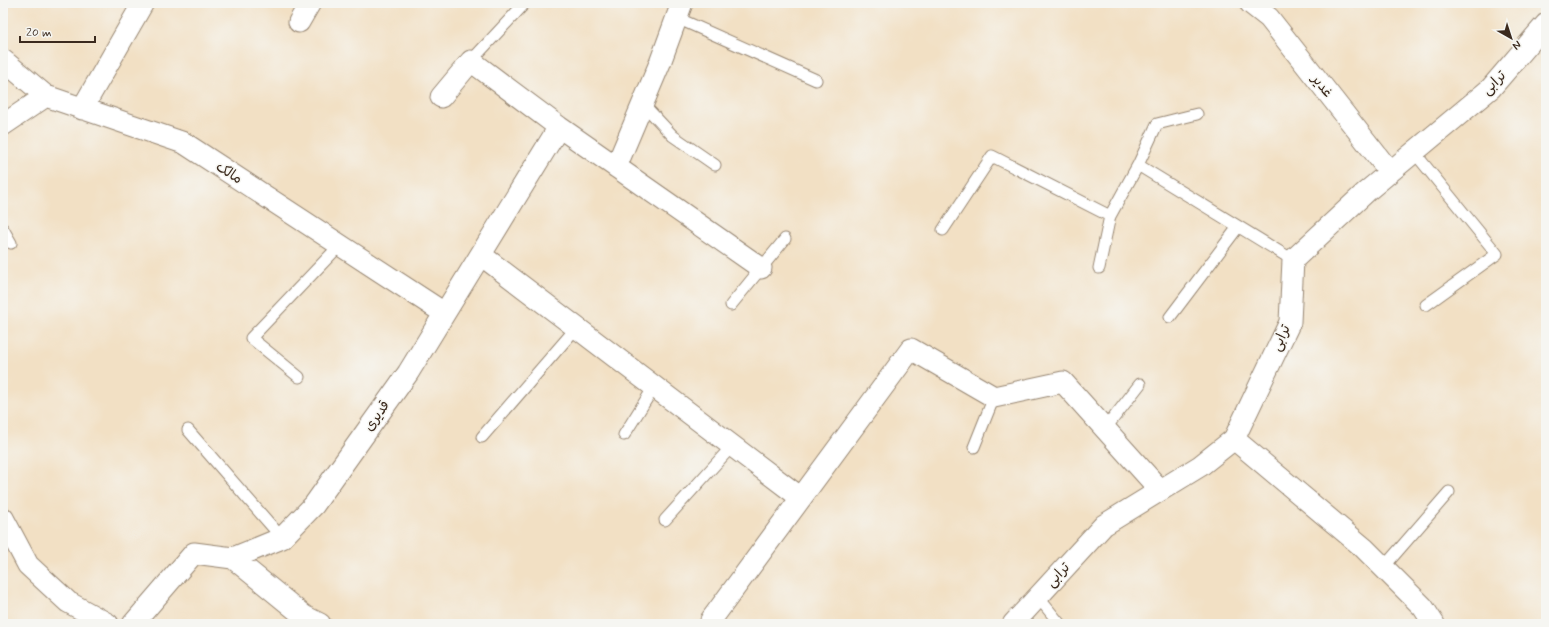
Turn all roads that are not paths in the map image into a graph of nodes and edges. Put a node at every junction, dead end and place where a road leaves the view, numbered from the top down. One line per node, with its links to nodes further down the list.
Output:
1 (142, 3): 14 (street)
2 (310, 3): 6 (street)
3 (525, 3): 9 (lane)
4 (1250, 3): 22 (street, غدیر)
5 (680, 10): 10 (lane); 13 (street)
6 (299, 22)
7 (1546, 24): 18 (street, ترابی)
8 (3, 60): 11 (street, مالک)
9 (471, 60): 12 (street); 17 (street)
10 (816, 80)
11 (46, 96): 14 (street, مالک); 16 (street)
12 (441, 97)
13 (643, 104): 19 (lane); 21 (street)
14 (82, 109): 29 (street, مالک)
15 (1197, 114): 20 (lane)
16 (3, 124)
17 (559, 126): 21 (street); 30 (street, قدیری)
18 (1414, 152): 22 (street, ترابی); 35 (lane)
19 (715, 165)
20 (1138, 165): 23 (lane); 24 (lane)
21 (616, 167): 32 (street)
22 (1390, 172): 31 (street, ترابی)
23 (1110, 216): 26 (lane); 33 (lane)
24 (1238, 227): 31 (lane); 37 (lane)
25 (3, 229): 28 (lane)
26 (943, 230)
27 (785, 239): 32 (lane)
28 (12, 243)
29 (340, 245): 36 (street, مالک); 39 (lane)
30 (481, 255): 36 (street, قدیری); 38 (street)
31 (1293, 260): 47 (street, ترابی)
32 (761, 268): 34 (lane)
33 (1099, 268)
34 (731, 305)
35 (1426, 305)
36 (444, 313): 55 (street, قدیری)
37 (1170, 316)
38 (576, 327): 41 (street); 46 (lane)
39 (299, 377)
40 (1140, 384): 43 (lane)
41 (654, 387): 45 (lane); 48 (street)
42 (994, 397): 43 (street); 49 (lane); 52 (street)
43 (1105, 429): 50 (street)
44 (188, 430): 55 (lane)
45 (624, 435)
46 (482, 437)
47 (1234, 439): 50 (street, ترابی); 57 (street)
48 (732, 446): 52 (street); 54 (lane)
49 (974, 447)
50 (1160, 490): 58 (street, ترابی)
51 (1449, 492): 57 (lane)
52 (801, 498): 59 (street)
53 (3, 518): 60 (street)
54 (664, 520)
55 (282, 538): 56 (street, قدیری)
56 (233, 558): 61 (street, قدیری); 62 (street)
57 (1384, 568): 65 (street)
58 (1038, 597): 63 (street, ترابی); 64 (lane)
59 (713, 623)
60 (108, 624)
61 (133, 624)
62 (320, 624)
63 (1012, 624)
64 (1060, 624)
65 (1434, 624)

